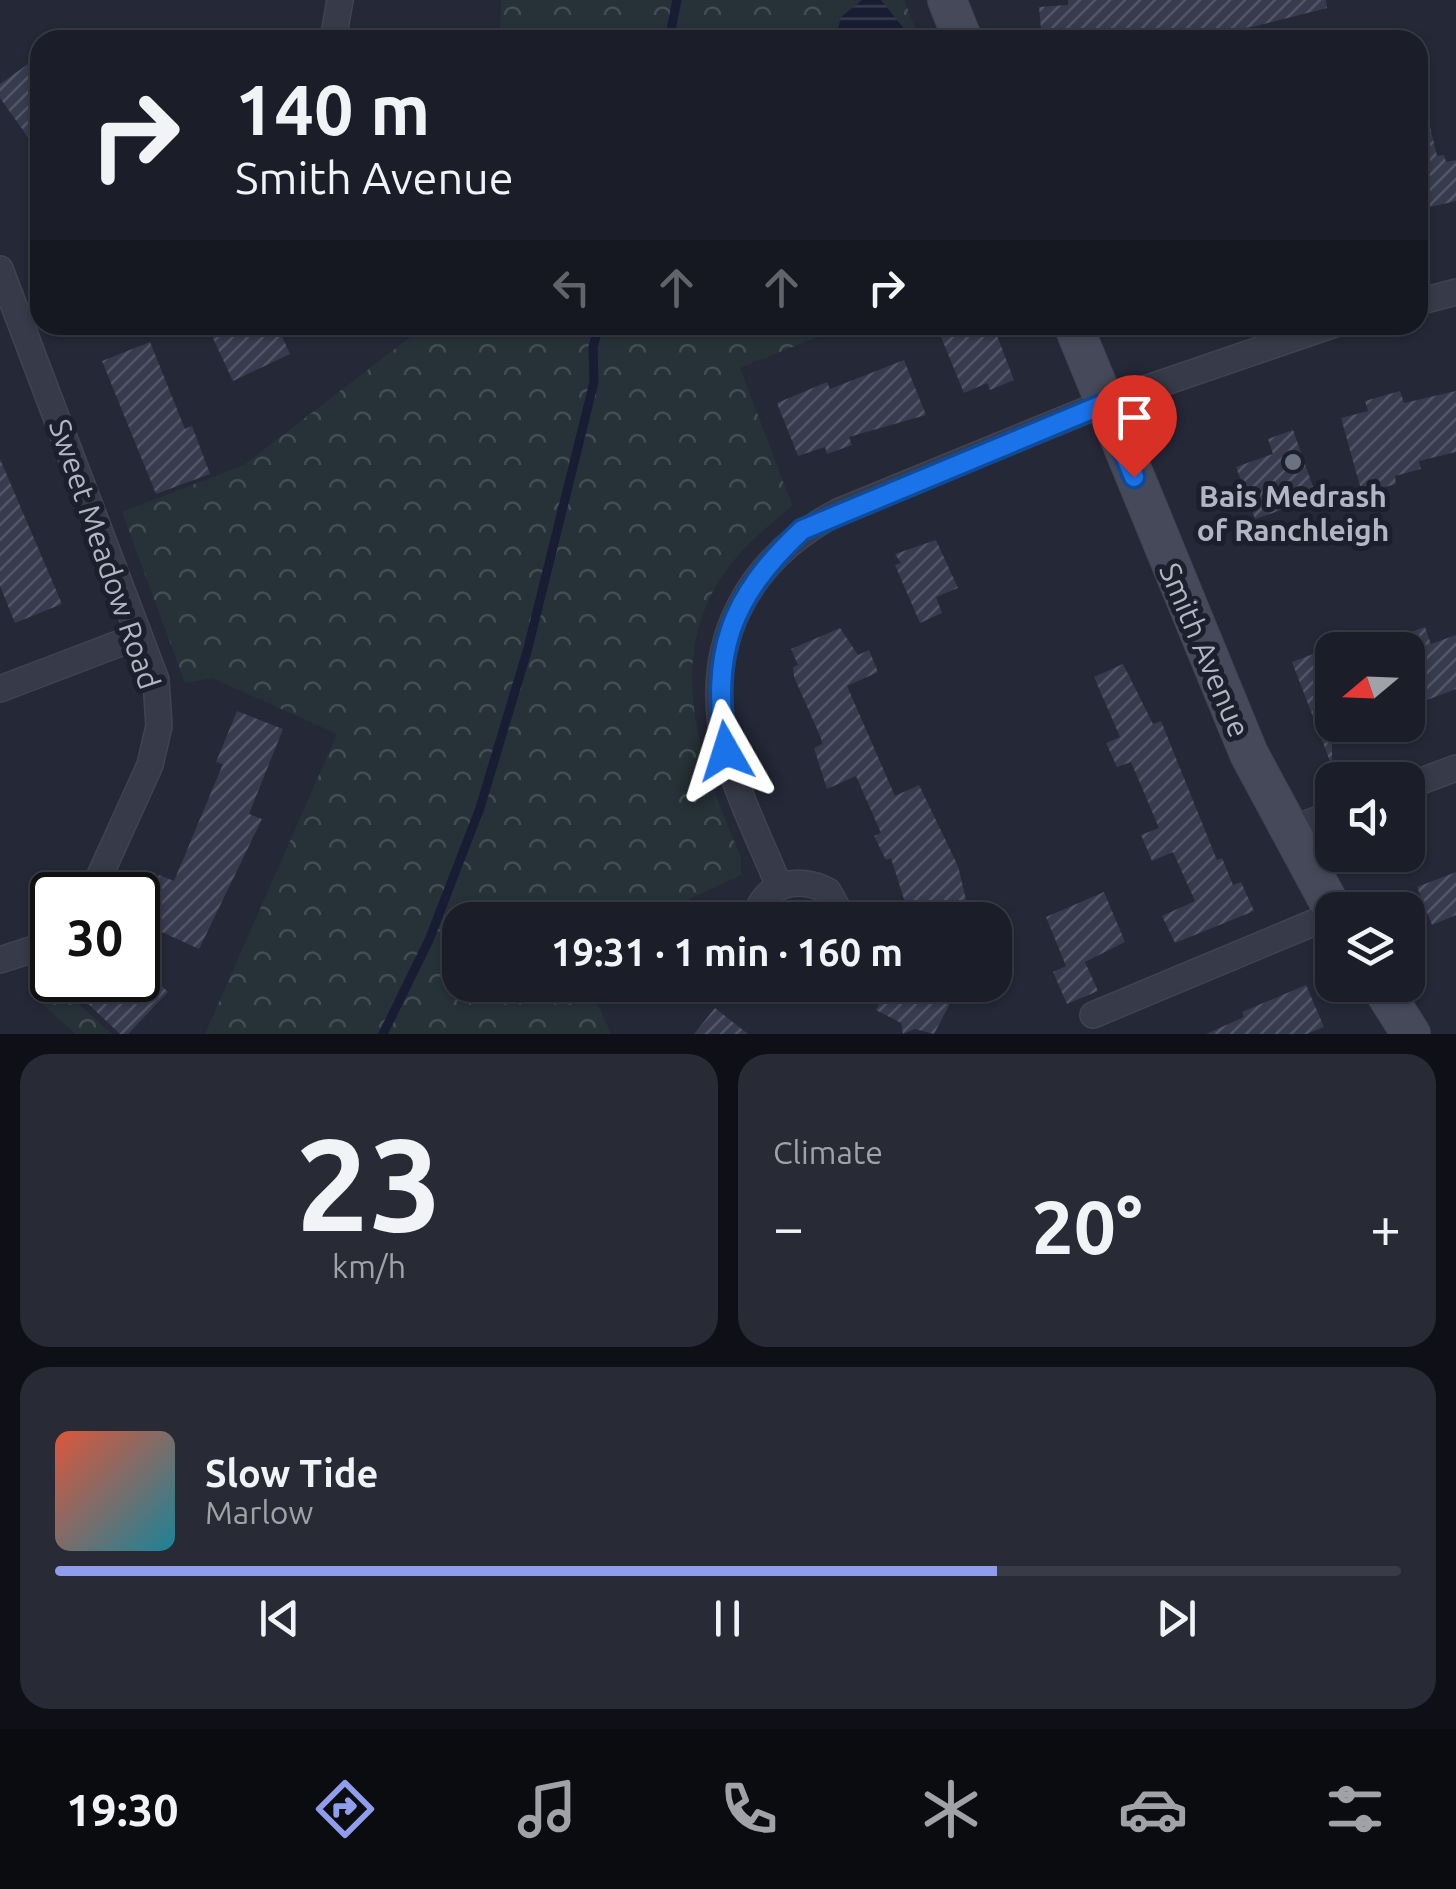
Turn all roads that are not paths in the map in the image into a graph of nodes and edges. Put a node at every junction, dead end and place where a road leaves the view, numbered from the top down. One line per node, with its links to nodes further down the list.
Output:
1 (340, 0): 3 (street)
2 (947, 0): 4 (main road)
3 (334, 30)
4 (959, 30)
5 (0, 269): 8 (street, Sweet Meadow Road)
6 (1456, 292): 7 (street)
7 (1428, 299)
8 (30, 320)
9 (35, 335): 13 (street, Sweet Meadow Road)
10 (1078, 335): 12 (main road, Smith Avenue)
11 (1303, 335): 12 (street)
12 (1104, 404): 18 (main road, Smith Avenue); 20 (street)
13 (139, 636): 14 (street); 19 (street, Sweet Meadow Road)
14 (0, 690)
15 (1456, 768): 16 (street)
16 (1425, 780)
17 (1315, 820): 18 (street)
18 (1287, 831): 21 (main road, Smith Avenue)
19 (101, 872)
20 (779, 886): 22 (street); 23 (street)
21 (1322, 892)
22 (761, 902)
23 (837, 902)
24 (1315, 920): 28 (street)
25 (30, 950): 26 (street)
26 (0, 960)
27 (1391, 1002): 29 (main road)
28 (1092, 1014)
29 (1411, 1034)

